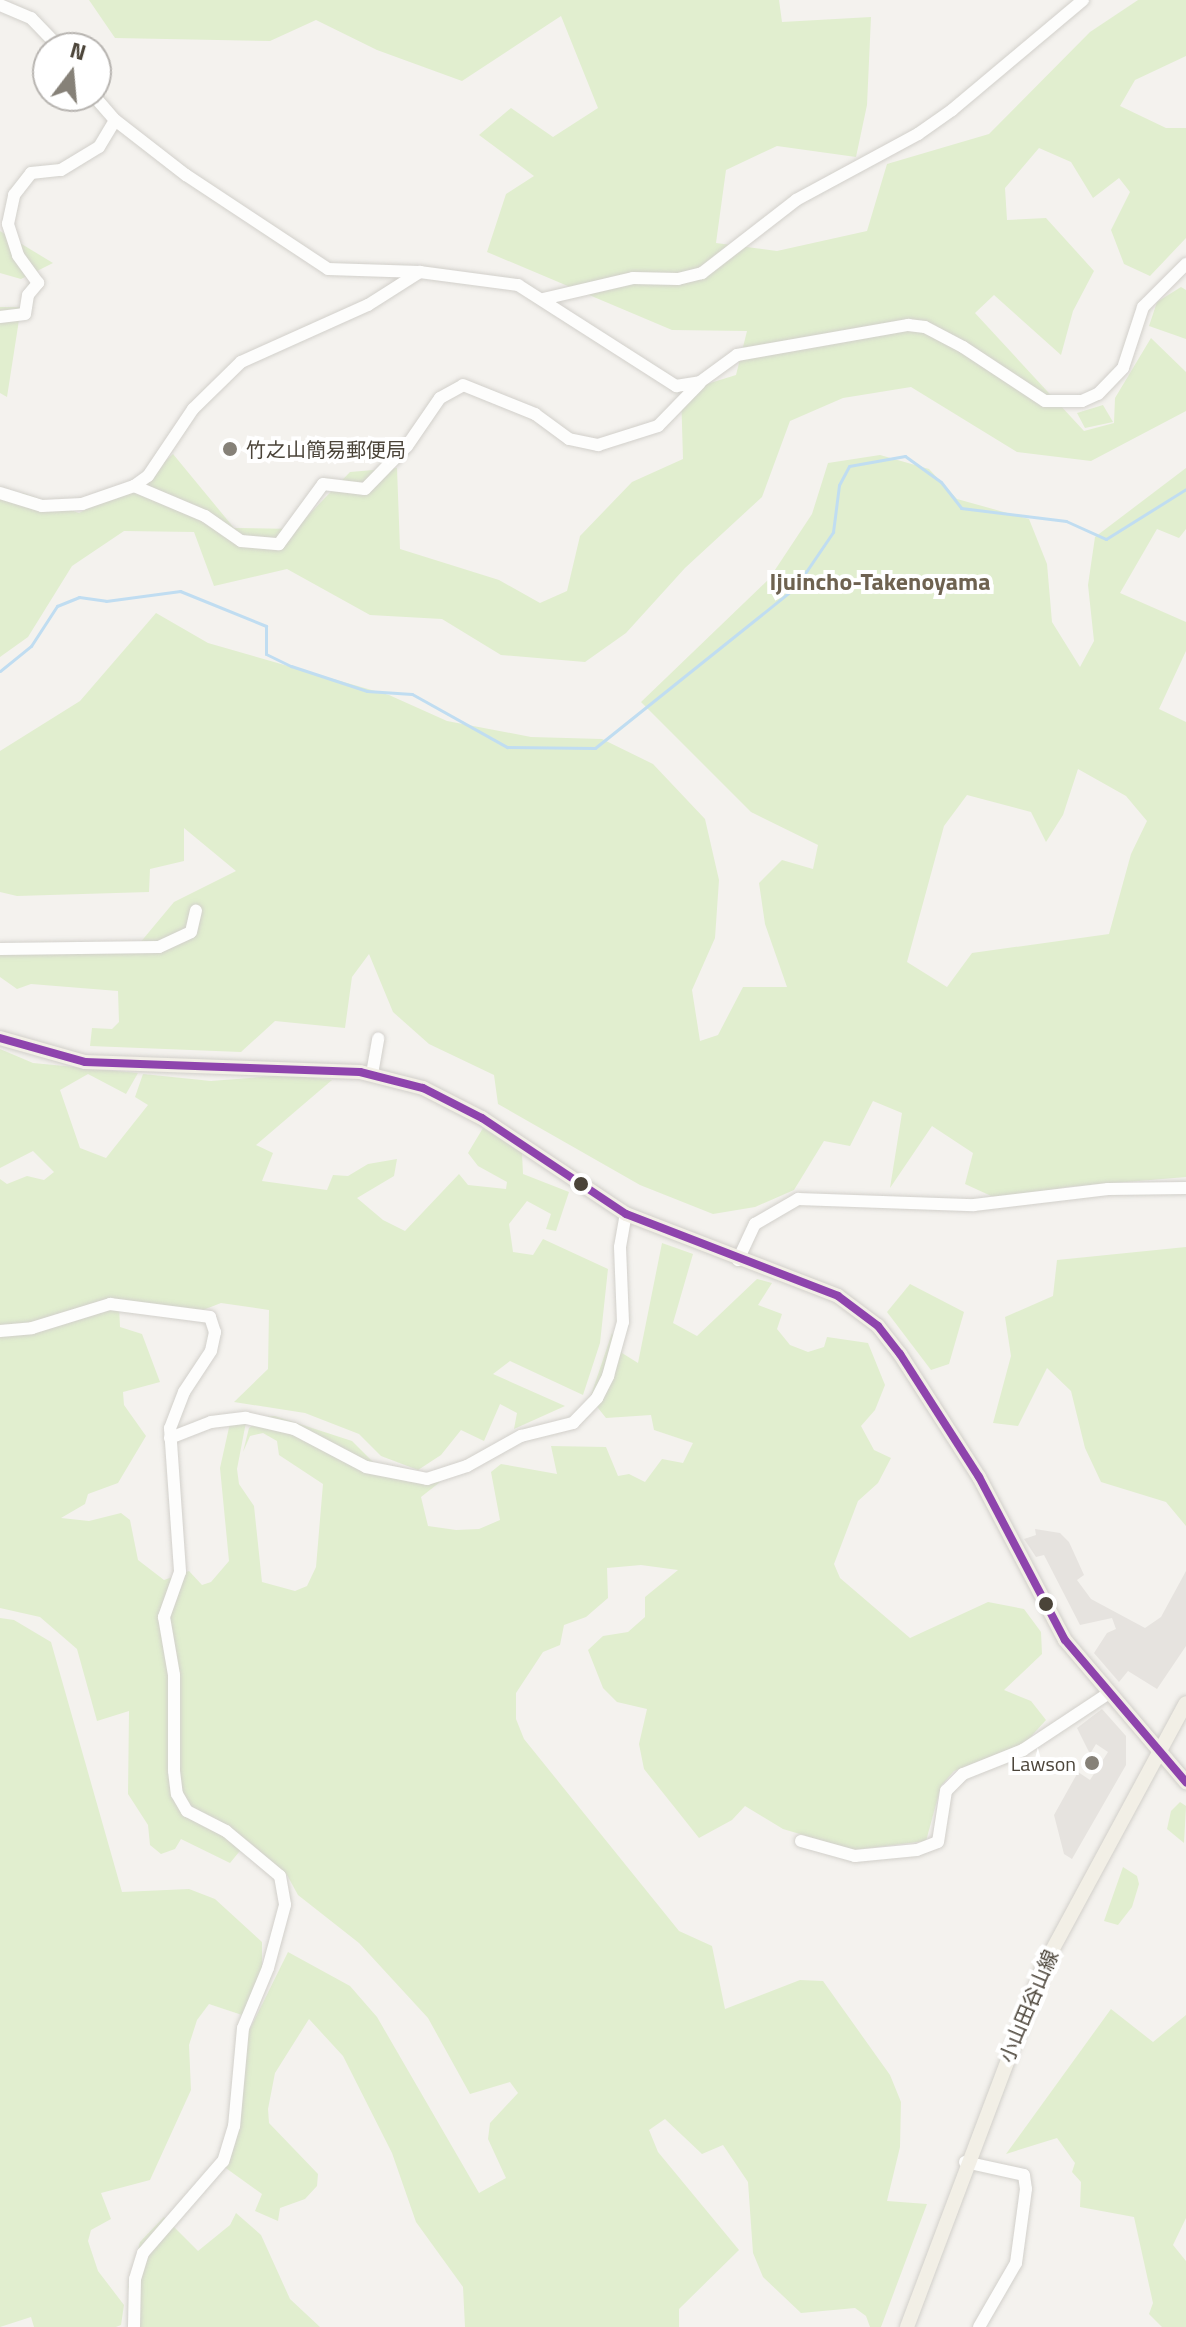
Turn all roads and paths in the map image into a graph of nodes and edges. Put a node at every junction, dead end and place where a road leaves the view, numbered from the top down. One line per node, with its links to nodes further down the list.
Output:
1 (1083, 0): 8 (street)
2 (0, 5): 3 (street)
3 (45, 32)
4 (108, 112): 5 (street)
5 (115, 120): 7 (street); 9 (street)
6 (1185, 269): 10 (street)
7 (420, 272): 8 (street); 11 (street)
8 (543, 299): 10 (street)
9 (0, 317)
10 (700, 382): 11 (street)
11 (134, 486): 12 (street)
12 (0, 493)
13 (196, 911): 14 (street)
14 (0, 949)
15 (0, 1038): 17 (main road)
16 (378, 1039): 17 (street)
17 (372, 1074): 19 (main road)
18 (1186, 1188): 20 (street)
19 (626, 1214): 20 (main road); 22 (street)
20 (738, 1260): 23 (main road)
21 (0, 1331): 22 (street)
22 (170, 1438): 29 (street)
23 (1109, 1693): 25 (main road); 27 (street)
24 (1186, 1703): 25 (main road, 小山田谷山線)
25 (1159, 1750): 26 (main road); 28 (main road, 小山田谷山線)
26 (1186, 1782)
27 (801, 1841)
28 (965, 2162): 30 (main road, 小山田谷山線); 31 (street)
29 (134, 2327)
30 (907, 2327)
31 (979, 2327)

